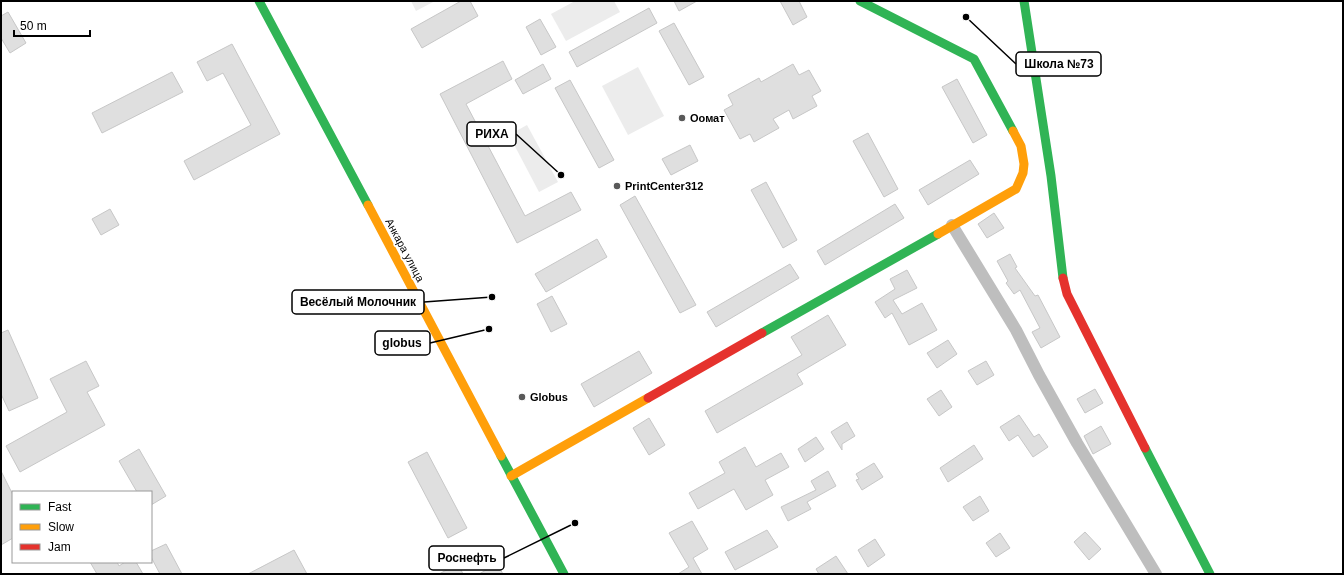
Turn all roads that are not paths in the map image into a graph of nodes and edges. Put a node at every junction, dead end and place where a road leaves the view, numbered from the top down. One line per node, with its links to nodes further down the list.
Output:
1 (860, 1): 4 (street)
2 (1024, 1): 8 (street)
3 (263, 2): 5 (street, Анкара улица)
4 (952, 225): 5 (street); 7 (street)
5 (511, 476): 6 (street, Анкара улица)
6 (564, 574)
7 (1156, 574)
8 (1210, 574)

